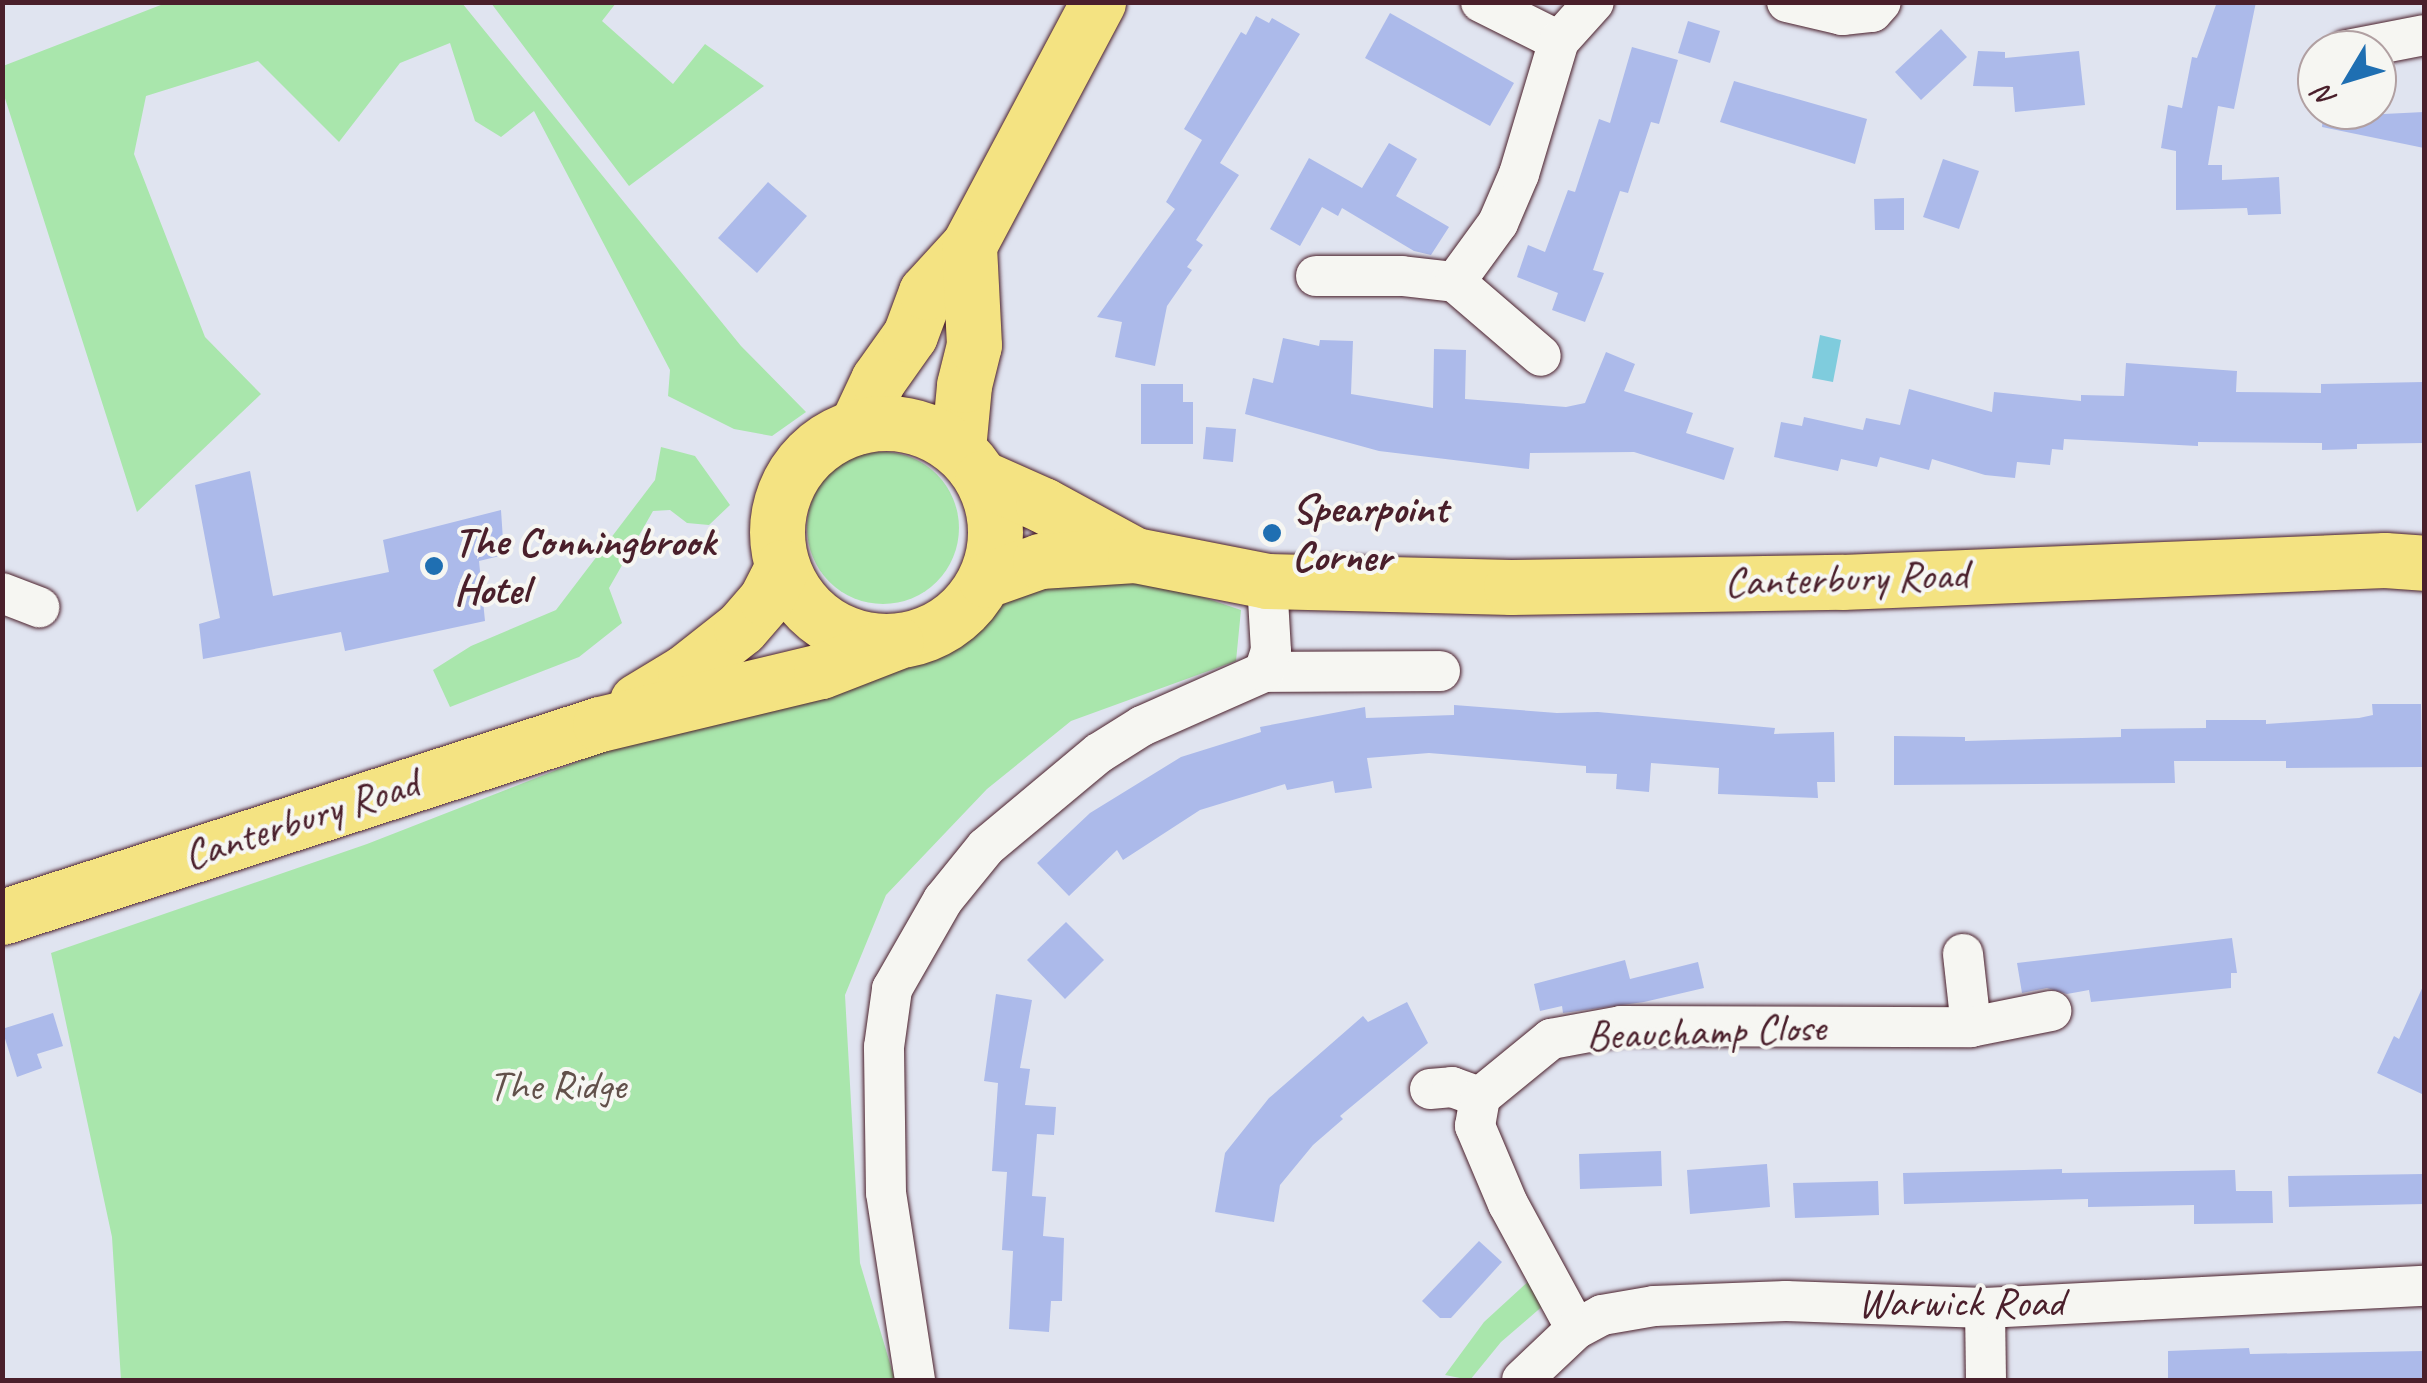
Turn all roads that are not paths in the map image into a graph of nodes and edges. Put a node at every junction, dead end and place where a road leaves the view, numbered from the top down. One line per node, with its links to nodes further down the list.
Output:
1 (1098, 2): 9 (main road)
2 (1481, 2): 7 (street)
3 (1594, 2): 7 (street)
4 (1787, 2): 5 (street)
5 (1881, 2)
6 (2424, 36): 8 (street)
7 (1559, 41): 11 (street)
8 (2397, 41)
9 (969, 245): 13 (main road); 14 (main road)
10 (1316, 276): 11 (street)
11 (1456, 282): 12 (street)
12 (1541, 356)
13 (856, 427): 14 (main road); 17 (main road)
14 (970, 464): 15 (main road, Canterbury Road); 18 (main road)
15 (1135, 555): 18 (main road, Canterbury Road); 19 (main road, Canterbury Road)
16 (2424, 563): 19 (main road, Canterbury Road)
17 (782, 568): 20 (main road); 23 (main road, Canterbury Road)
18 (986, 580): 20 (main road)
19 (1267, 581): 22 (street)
20 (896, 642): 23 (main road, Canterbury Road)
21 (1440, 671): 22 (street)
22 (1264, 672): 33 (street)
23 (600, 724): 24 (main road, Canterbury Road)
24 (2, 917)
25 (1963, 954): 27 (street)
26 (2051, 1011): 27 (street, Beauchamp Close)
27 (1970, 1027): 29 (street, Beauchamp Close)
28 (1430, 1089): 29 (street)
29 (1480, 1097): 32 (street)
30 (2424, 1286): 31 (street, Warwick Road)
31 (1985, 1308): 32 (street, Warwick Road); 35 (street)
32 (1576, 1329): 34 (street, Warwick Road)
33 (914, 1380)
34 (1522, 1380)
35 (1986, 1380)

